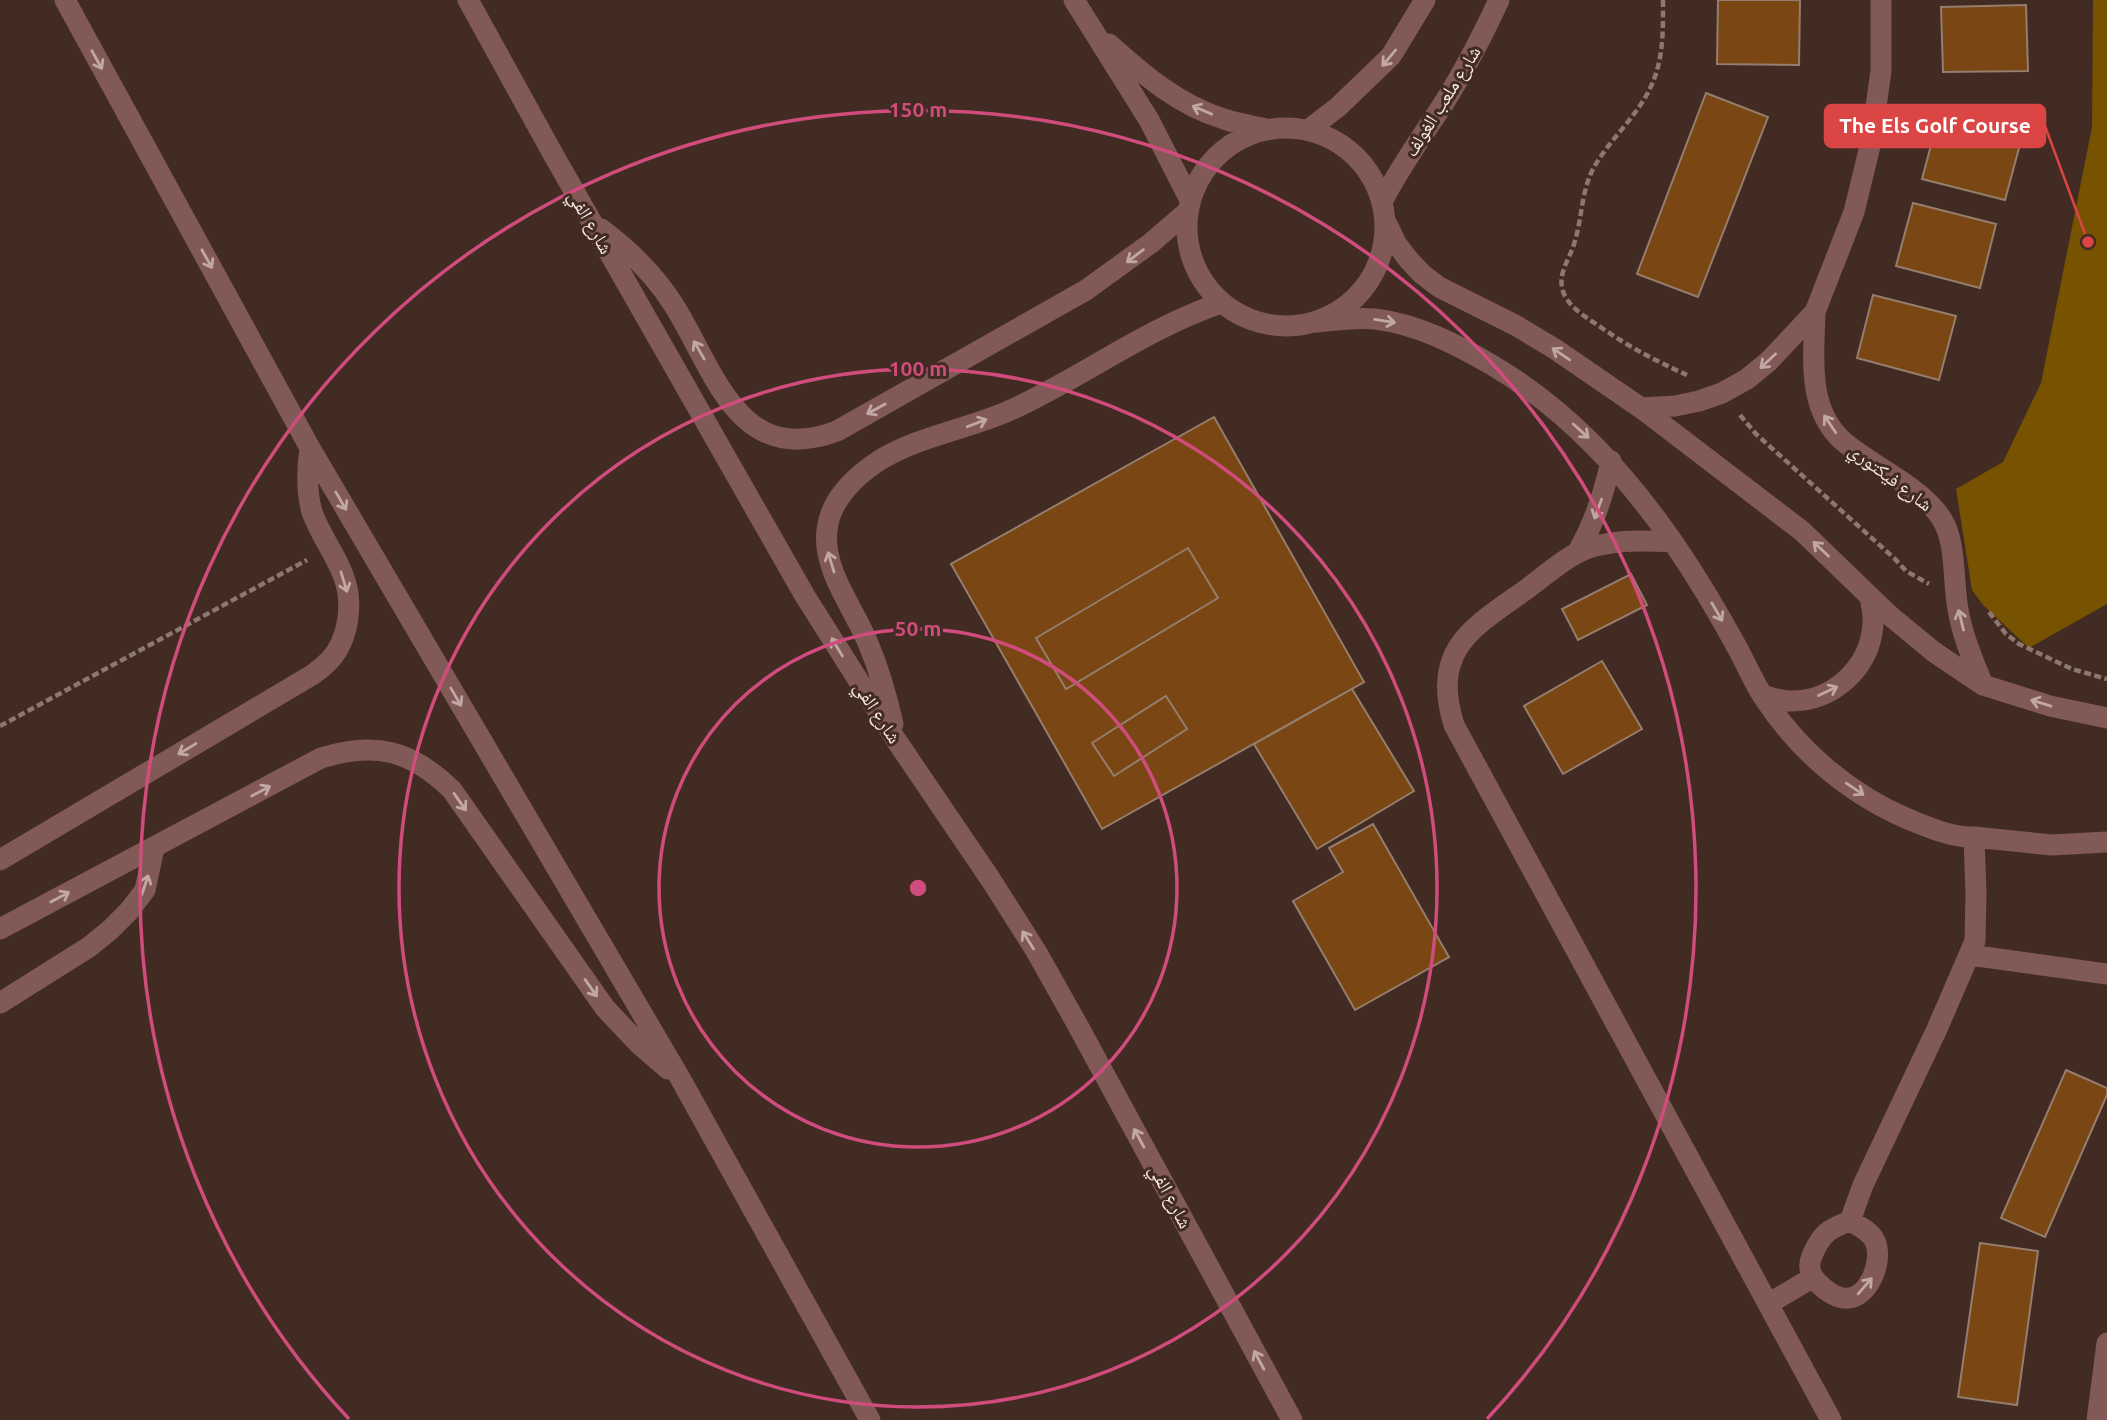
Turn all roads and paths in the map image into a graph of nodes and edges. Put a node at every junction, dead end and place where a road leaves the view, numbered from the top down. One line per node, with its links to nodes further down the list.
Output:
1 (65, 0): 18 (street, one-way to 18)
2 (468, 0): 12 (street, شارع الفي)
3 (1074, 0): 7 (street)
4 (1425, 0): 9 (street, one-way to 9)
5 (1499, 0): 10 (street, شارع ملعب الغولف)
6 (1881, 0): 15 (street, شارع فيكتوري)
7 (1091, 29): 8 (street, one-way to 7); 11 (street)
8 (1267, 129): 9 (street); 11 (street)
9 (1308, 130): 10 (street)
10 (1383, 200): 13 (street)
11 (1189, 206): 12 (street, one-way to 12); 14 (street)
12 (591, 222): 28 (street, شارع الفي, one-way to 12)
13 (1387, 224): 16 (street); 17 (street, one-way to 13)
14 (1221, 303): 16 (street); 28 (street, one-way to 14)
15 (1815, 312): 17 (street, شارع فيكتوري, one-way to 17); 24 (street, شارع فيكتوري, one-way to 15)
16 (1317, 322): 19 (street, one-way to 19)
17 (1641, 408): 23 (street, one-way to 17)
18 (310, 448): 21 (street); 37 (street, one-way to 37)
19 (1611, 461): 20 (street); 22 (street, one-way to 22)
20 (1672, 541): 22 (street); 25 (street, one-way to 25)
21 (329, 549): 27 (path); 32 (street, one-way to 32)
22 (1577, 553): 40 (street)
23 (1870, 597): 24 (street); 25 (street, one-way to 23)
24 (1983, 685): 26 (street, one-way to 24)
25 (1762, 695): 29 (street, one-way to 29)
26 (2107, 719)
27 (0, 726)
28 (896, 740): 43 (street, شارع الفي, one-way to 28)
29 (1974, 837): 30 (street); 34 (street)
30 (2107, 842)
31 (154, 848): 33 (street, one-way to 31); 36 (street, one-way to 31); 37 (street, one-way to 37)
32 (4, 856)
33 (0, 929)
34 (1970, 954): 35 (street); 38 (street)
35 (2107, 974)
36 (0, 1003)
37 (680, 1078): 42 (street)
38 (1850, 1221): 39 (street); 39 (street, one-way to 38)
39 (1812, 1278): 40 (street)
40 (1768, 1304): 44 (street)
41 (2107, 1343): 45 (street)
42 (870, 1420)
43 (1292, 1420)
44 (1831, 1420)
45 (2097, 1420)

